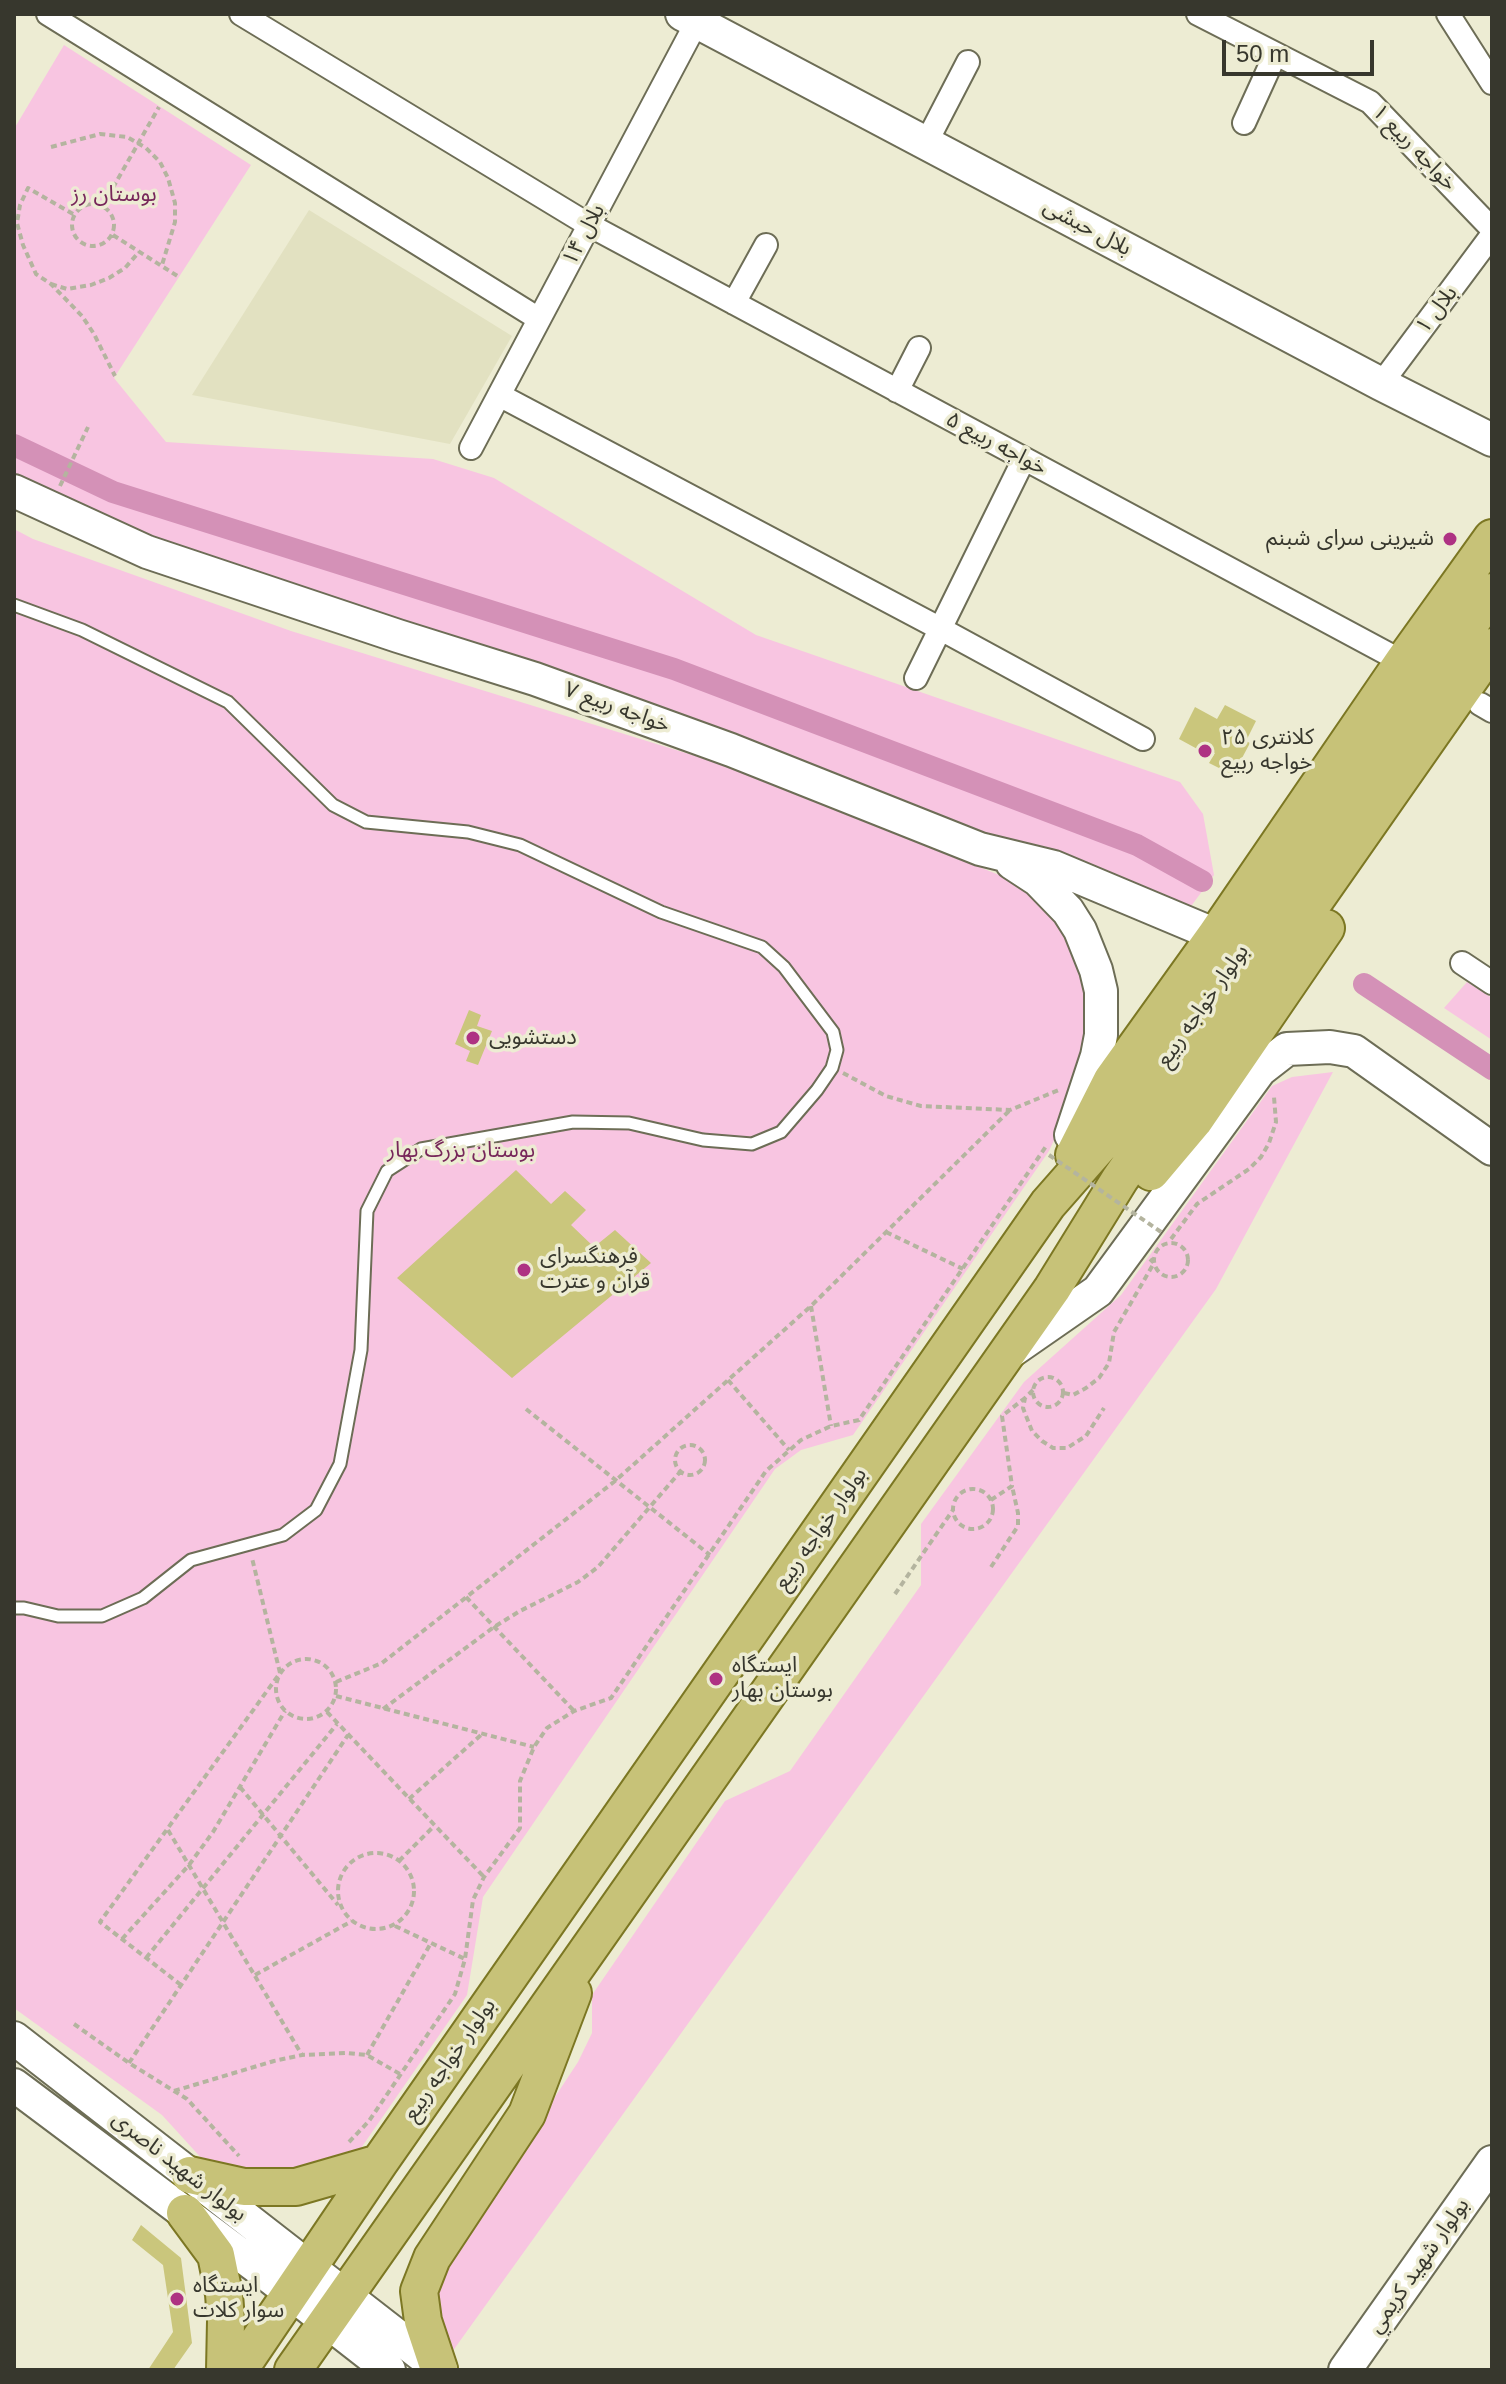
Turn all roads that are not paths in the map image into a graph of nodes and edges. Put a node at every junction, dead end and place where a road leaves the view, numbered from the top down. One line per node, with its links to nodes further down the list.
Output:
1 (48, 14): 16 (street)
2 (241, 14): 11 (street, خواجه ربیع ۵)
3 (1198, 14): 6 (street, خواجه ربیع ۱)
4 (1448, 14): 8 (street)
5 (693, 17): 10 (street, بلال حبشی); 11 (street, بلال ۱۴)
6 (1275, 55): 9 (street); 12 (street, خواجه ربیع ۱)
7 (968, 62): 10 (street)
8 (1492, 83)
9 (1244, 123)
10 (926, 143): 18 (street, بلال حبشی)
11 (589, 225): 15 (street, خواجه ربیع ۵); 16 (street, بلال ۱۴)
12 (1492, 229)
13 (1492, 235): 18 (street, بلال ۱)
14 (766, 245): 15 (street)
15 (734, 303): 19 (street, خواجه ربیع ۵)
16 (539, 319): 20 (street, بلال ۱۴)
17 (919, 348): 19 (street)
18 (1381, 384): 21 (street, بلال حبشی)
19 (897, 391): 23 (street, خواجه ربیع ۵)
20 (499, 395): 22 (street, بلال ۱۴); 28 (street)
21 (1492, 440)
22 (471, 448)
23 (1024, 459): 28 (street); 30 (street, خواجه ربیع ۵)
24 (14, 491): 35 (street, خواجه ربیع ۷)
25 (1492, 538): 30 (main road)
26 (1492, 592): 33 (main road)
27 (14, 605): 43 (lane)
28 (939, 628): 31 (street); 34 (street)
29 (1492, 647): 33 (main road)
30 (1403, 662): 36 (main road)
31 (916, 678)
32 (1488, 700): 41 (main road)
33 (1430, 708): 40 (main road, بولوار خواجه ربیع); 41 (main road, بولوار خواجه ربیع)
34 (1143, 739)
35 (980, 849): 36 (street, خواجه ربیع ۷); 40 (street)
36 (1216, 935): 40 (main road)
37 (1462, 963): 38 (street)
38 (1492, 983)
39 (1492, 1149): 42 (street)
40 (1048, 1204): 48 (main road, بولوار خواجه ربیع)
41 (1052, 1289): 42 (main road, بولوار خواجه ربیع)
42 (1004, 1357): 44 (main road, بولوار خواجه ربیع)
43 (14, 1608)
44 (592, 1943): 52 (main road, بولوار خواجه ربیع); 53 (main road)
45 (14, 2038): 49 (street, بولوار شهید ناصری)
46 (14, 2085): 50 (street, بولوار شهید ناصری)
47 (1492, 2162): 58 (street, بولوار شهيد كريمي)
48 (379, 2163): 49 (main road); 51 (main road, بولوار خواجه ربیع)
49 (190, 2175): 51 (street, بولوار شهید ناصری)
50 (185, 2213): 51 (street, بولوار شهید ناصری); 54 (main road)
51 (300, 2280): 52 (street, بولوار شهید ناصری); 55 (main road, بولوار خواجه ربیع)
52 (336, 2309): 53 (street); 56 (main road, بولوار خواجه ربیع); 57 (street)
53 (440, 2369)
54 (225, 2370)
55 (239, 2370)
56 (293, 2370)
57 (389, 2370)
58 (1345, 2370)

